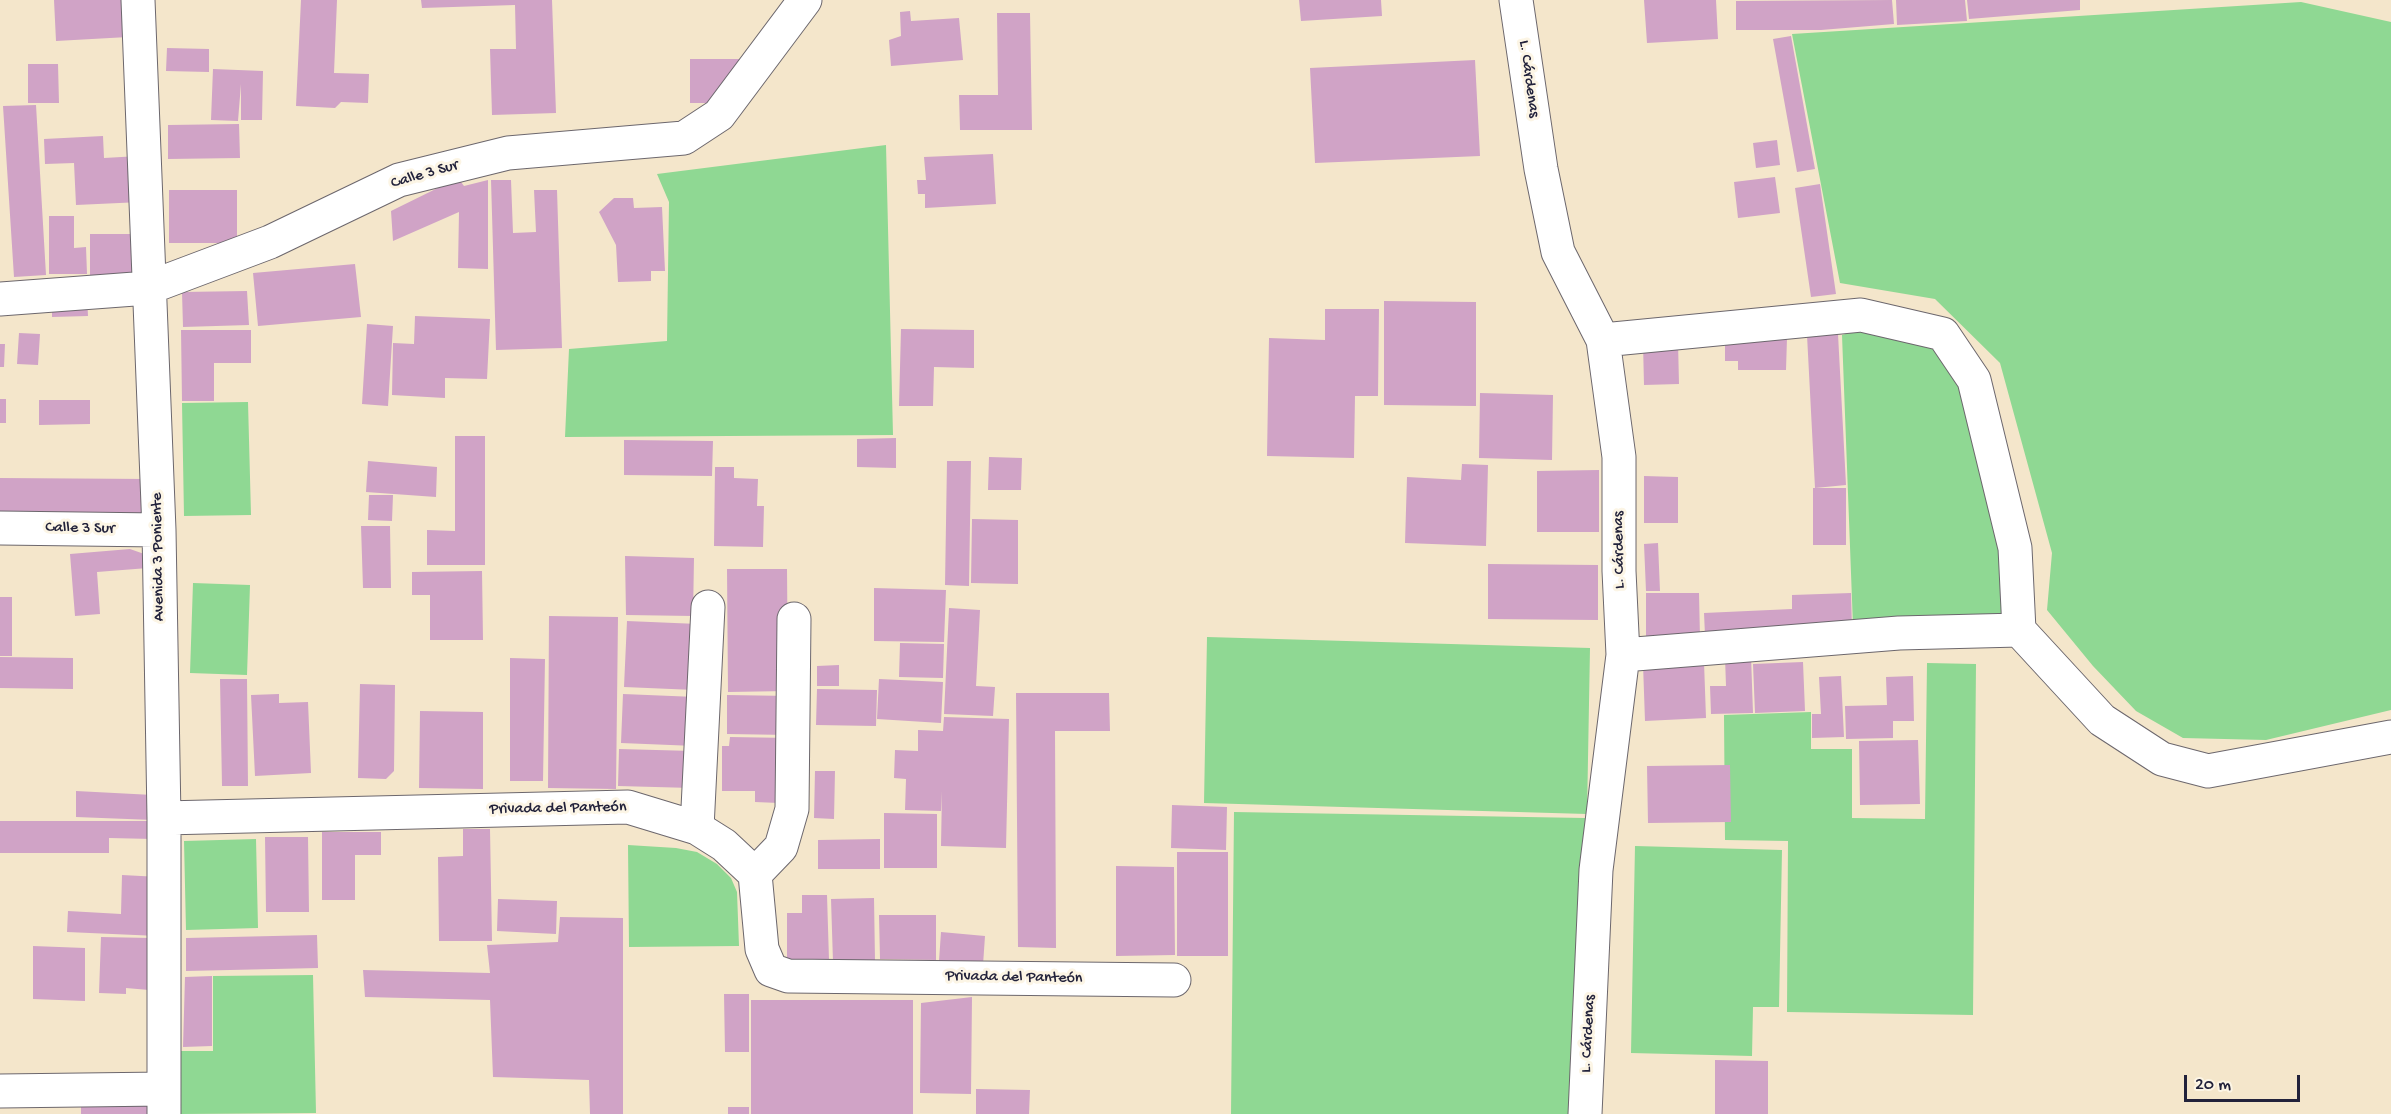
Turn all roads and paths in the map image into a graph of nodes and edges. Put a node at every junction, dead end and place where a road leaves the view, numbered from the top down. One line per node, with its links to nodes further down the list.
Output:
1 (138, 0): 4 (street, Avenida 3 Poniente)
2 (805, 0): 4 (street, Calle 3 Sur)
3 (1516, 0): 6 (street, L. Cárdenas)
4 (148, 288): 5 (street, Calle 3 Sur); 8 (street, Avenida 3 Poniente)
5 (0, 299)
6 (1602, 340): 11 (street); 12 (street, L. Cárdenas)
7 (0, 528): 8 (street, Calle 3 Sur)
8 (159, 530): 14 (street, Avenida 3 Poniente)
9 (708, 607): 15 (street)
10 (794, 619): 16 (street)
11 (2019, 630): 12 (street); 13 (street)
12 (1623, 655): 20 (street, L. Cárdenas)
13 (2391, 737)
14 (164, 818): 15 (street, Privada del Panteón); 19 (street, Avenida 3 Poniente)
15 (697, 828): 16 (street, Privada del Panteón)
16 (754, 874): 17 (street, Privada del Panteón)
17 (1174, 980)
18 (0, 1091): 19 (street)
19 (164, 1101)
20 (1585, 1114)

